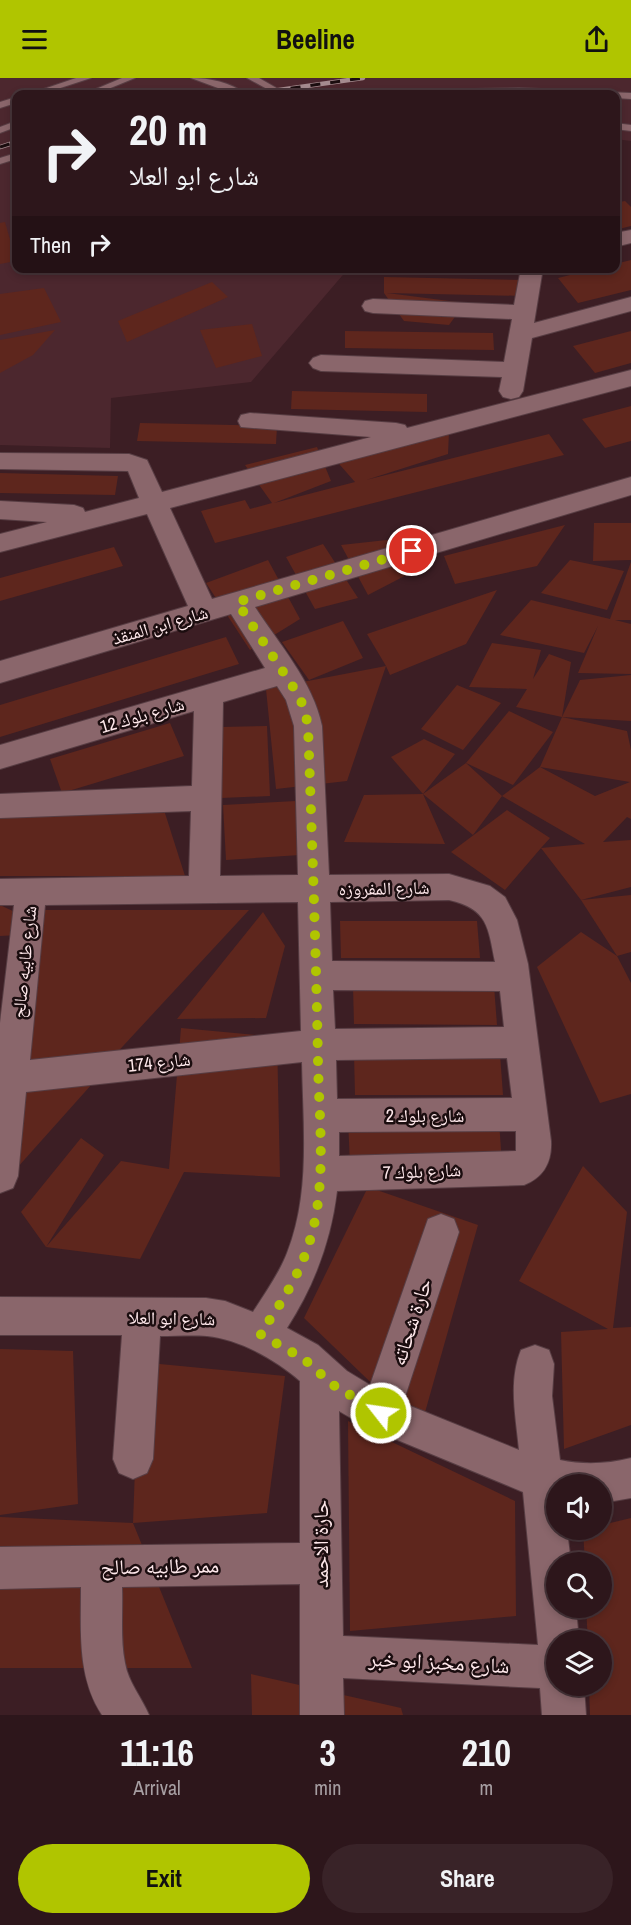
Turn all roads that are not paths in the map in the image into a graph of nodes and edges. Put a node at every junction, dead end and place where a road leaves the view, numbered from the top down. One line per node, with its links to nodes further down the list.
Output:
1 (86, 78): 5 (lane)
2 (130, 78): 6 (lane)
3 (196, 78): 7 (lane)
4 (252, 78): 8 (lane)
5 (47, 90)
6 (99, 90)
7 (233, 90)
8 (274, 90)
9 (531, 273): 12 (street)
10 (631, 304): 12 (street)
11 (373, 306): 12 (street)
12 (523, 323): 14 (street)
13 (321, 363): 14 (street)
14 (515, 370): 16 (street)
15 (631, 378): 16 (street)
16 (508, 410): 18 (street)
17 (250, 421): 18 (street)
18 (421, 433): 21 (street)
19 (0, 461): 21 (street)
20 (631, 486): 25 (street, شارع ابن المنقذ)
21 (155, 503): 23 (street); 26 (street)
22 (0, 510): 23 (street)
23 (104, 516): 24 (street)
24 (0, 543)
25 (237, 602): 26 (street, شارع ابن المنقذ); 28 (street)
26 (204, 612): 27 (street, شارع ابن المنقذ)
27 (0, 672)
28 (284, 673): 29 (street, شارع بلوك 12); 33 (street)
29 (209, 695): 30 (street, شارع بلوك 12); 31 (street)
30 (0, 757)
31 (206, 798): 32 (street); 34 (street)
32 (0, 806)
33 (313, 889): 34 (street, شارع المفروزه); 36 (street); 37 (street, شارع المفروزه)
34 (204, 891): 35 (street, شارع المفروزه)
35 (16, 892): 40 (street, شارع طابيه صالح)
36 (316, 975): 37 (street); 39 (street)
37 (514, 977): 38 (street, شارع المفروزه)
38 (522, 1042): 39 (street, شارع 174); 41 (street, شارع المفروزه)
39 (318, 1045): 40 (street, شارع 174); 42 (street)
40 (5, 1079): 45 (street, شارع طابيه صالح)
41 (531, 1114): 42 (street, شارع بلوك 2); 43 (street, شارع المفروزه)
42 (320, 1116): 44 (street)
43 (524, 1168): 44 (street, شارع بلوك 7)
44 (319, 1174): 49 (street)
45 (0, 1176)
46 (441, 1232): 52 (street, حارة شحاته)
47 (0, 1316): 48 (street, شارع ابو العلا)
48 (142, 1317): 49 (street, شارع ابو العلا); 53 (street)
49 (260, 1334): 51 (street, شارع ابو العلا)
50 (535, 1364): 55 (street)
51 (319, 1372): 52 (street, شارع ابو العلا); 56 (street, حارة الاحمد)
52 (381, 1413): 55 (street, شارع ابو العلا)
53 (133, 1459)
54 (631, 1478): 55 (street, شارع ابو العلا)
55 (543, 1479): 59 (street)
56 (320, 1563): 57 (street, ممر طابيه صالح); 60 (street, حارة الاحمد)
57 (101, 1566): 58 (street, ممر طابيه صالح); 63 (street)
58 (0, 1568)
59 (557, 1630)
60 (321, 1656): 61 (street, شارع مخبز ابو خبر); 64 (street, حارة الاحمد)
61 (546, 1667)
62 (563, 1696): 65 (street)
63 (127, 1715)
64 (322, 1715)
65 (564, 1715)

